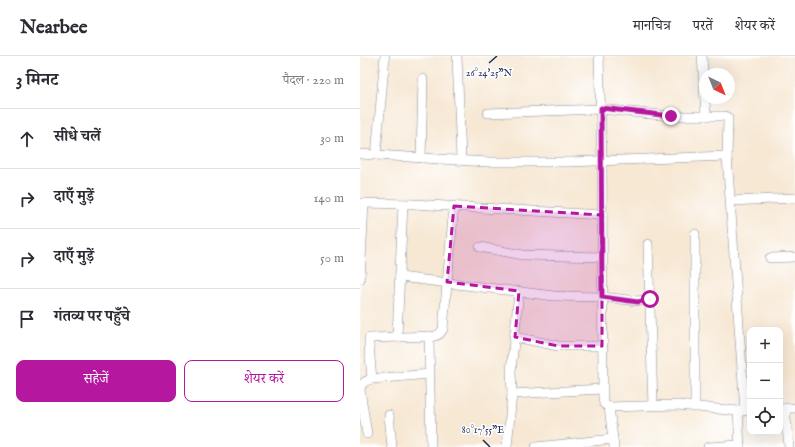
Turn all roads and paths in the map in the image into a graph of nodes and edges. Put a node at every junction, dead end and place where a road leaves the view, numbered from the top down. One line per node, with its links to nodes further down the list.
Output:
1 (385, 56): 10 (street)
2 (457, 56): 13 (street)
3 (599, 56): 6 (street)
4 (702, 56): 8 (street)
5 (423, 79): 12 (street)
6 (601, 108): 7 (street); 8 (street); 14 (street)
7 (488, 113)
8 (706, 116): 11 (street)
9 (360, 154): 10 (street)
10 (376, 155): 12 (street)
11 (727, 156): 14 (street); 16 (street)
12 (421, 158): 13 (street)
13 (461, 160): 14 (street)
14 (602, 161): 20 (street)
15 (795, 198): 16 (street)
16 (731, 201): 48 (street)
17 (362, 203): 18 (street); 27 (street)
18 (403, 204): 19 (street); 28 (street)
19 (454, 206): 20 (street); 30 (street)
20 (602, 215): 24 (street)
21 (695, 234): 45 (street)
22 (648, 244): 33 (street)
23 (480, 247): 24 (street)
24 (602, 257): 32 (street)
25 (795, 257): 26 (street)
26 (770, 258)
27 (360, 268): 29 (street)
28 (400, 277): 30 (street); 36 (street)
29 (360, 279)
30 (447, 282): 31 (street); 34 (street)
31 (519, 291): 32 (street); 37 (street)
32 (602, 297): 33 (street); 38 (street)
33 (650, 299): 43 (street)
34 (429, 336): 36 (street); 39 (street)
35 (364, 337): 36 (street); 40 (street)
36 (397, 337)
37 (515, 337): 38 (street); 42 (street)
38 (602, 346): 41 (street)
39 (430, 374): 40 (street); 55 (street)
40 (372, 379): 51 (street)
41 (602, 389): 42 (street); 44 (street)
42 (512, 394): 56 (street)
43 (652, 406): 44 (street); 45 (street)
44 (609, 407): 52 (street)
45 (695, 407): 48 (street)
46 (795, 408): 47 (street)
47 (783, 409)
48 (744, 411): 53 (street)
49 (783, 414): 59 (street)
50 (389, 415): 54 (street)
51 (367, 434)
52 (613, 443): 57 (street)
53 (740, 446): 58 (street)
54 (392, 447)
55 (430, 447)
56 (507, 447)
57 (536, 447)
58 (708, 447)
59 (789, 447)

